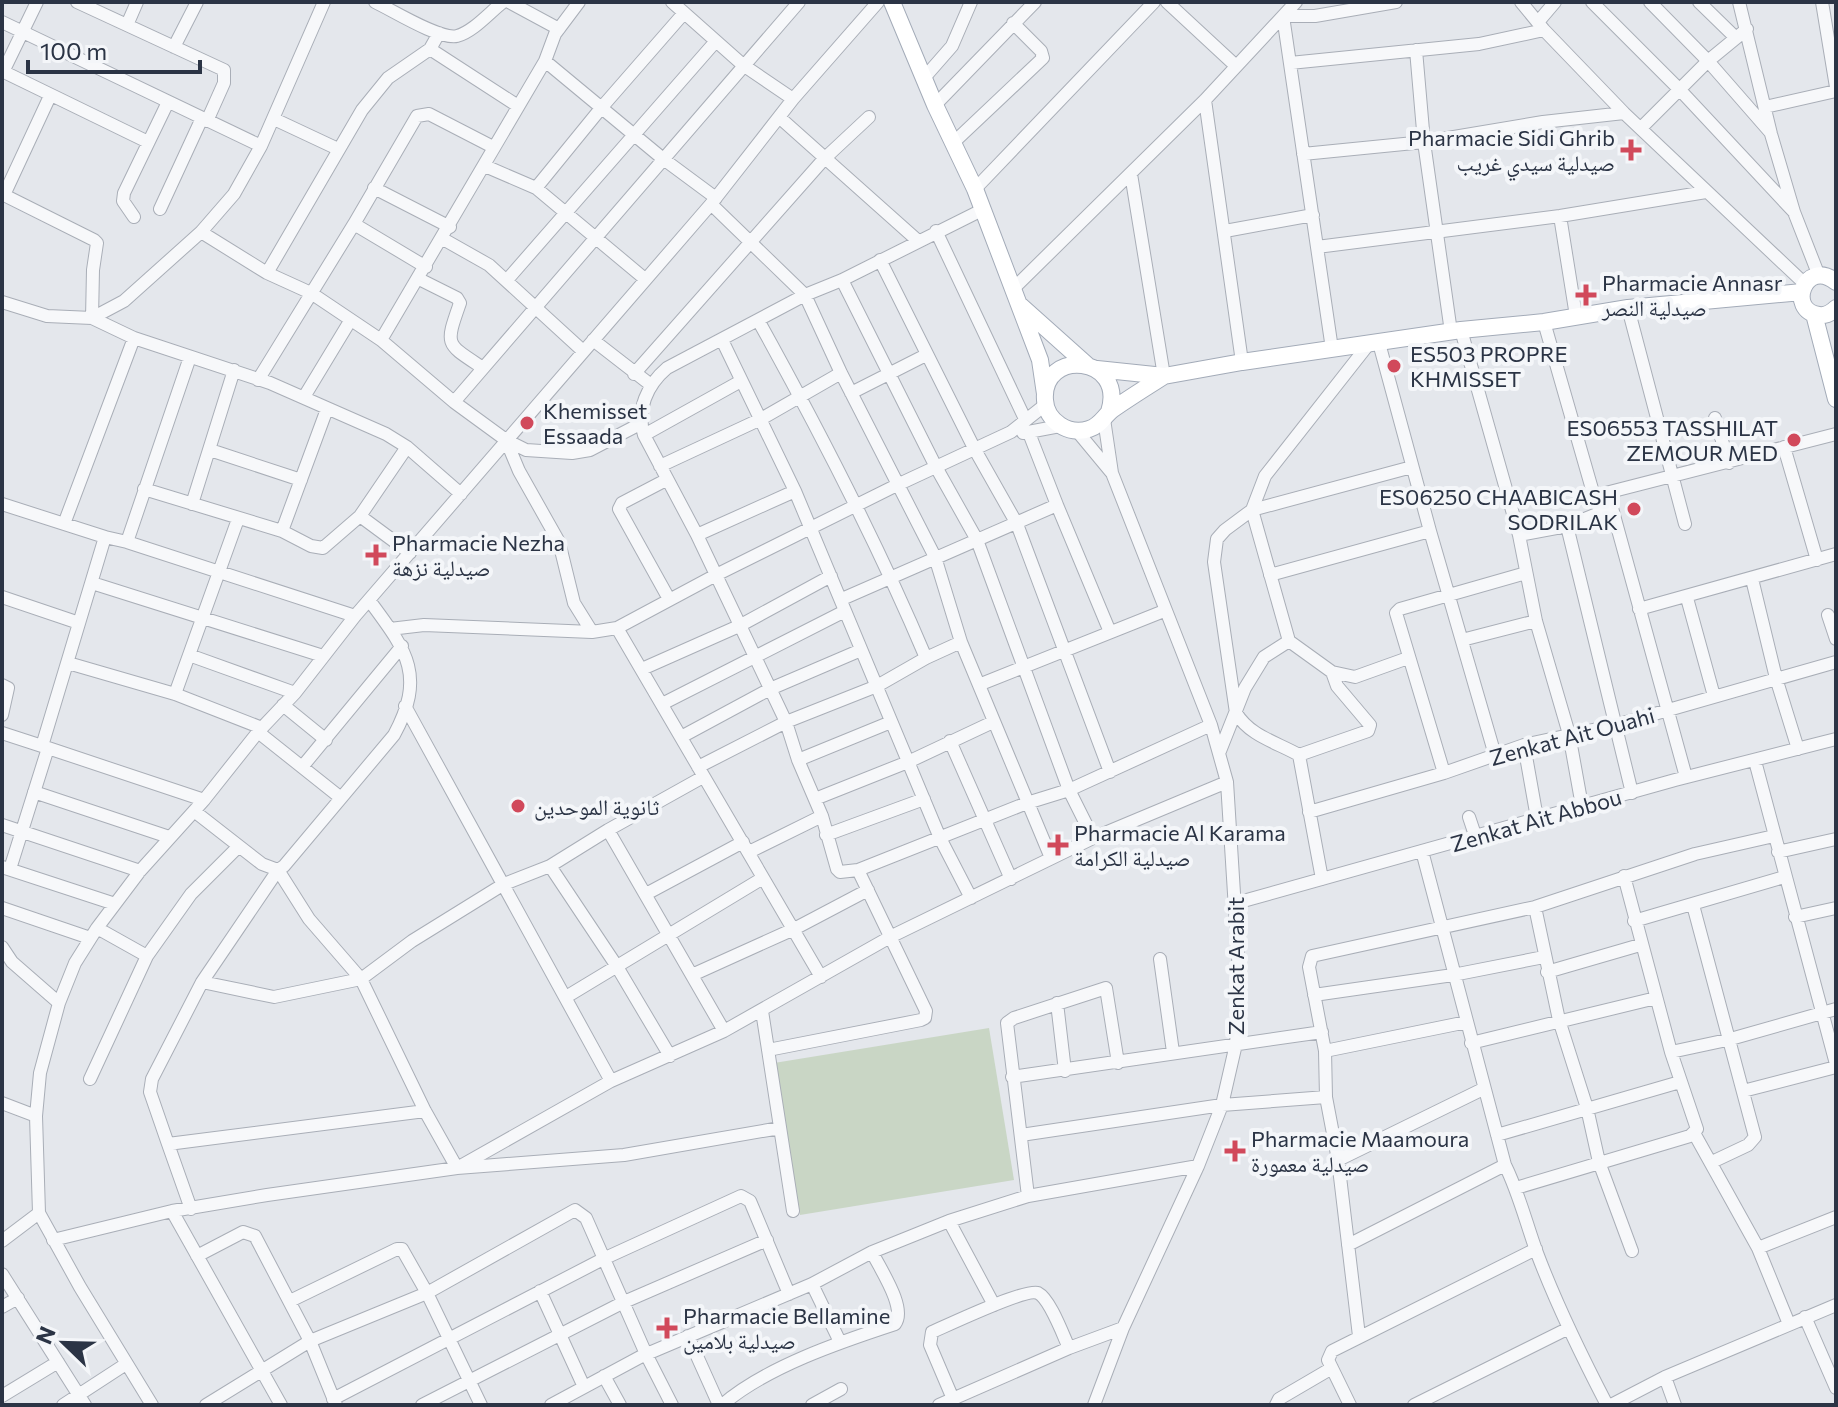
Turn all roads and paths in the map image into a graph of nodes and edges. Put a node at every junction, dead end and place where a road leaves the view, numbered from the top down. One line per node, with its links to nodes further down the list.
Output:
1 (37, 2): 34 (street)
2 (77, 2): 30 (street)
3 (137, 2): 30 (street)
4 (197, 2): 38 (street)
5 (324, 2): 61 (street)
6 (375, 2): 35 (street)
7 (506, 2): 32 (street); 35 (street)
8 (579, 2): 32 (street)
9 (672, 2): 26 (street)
10 (799, 2): 44 (street)
11 (878, 2): 51 (street)
12 (892, 2): 47 (main road)
13 (971, 2): 47 (street)
14 (1035, 2): 29 (street)
15 (1154, 2): 79 (street)
16 (1167, 2): 45 (street)
17 (1296, 2): 27 (street)
18 (1396, 2): 27 (street)
19 (1521, 2): 31 (street)
20 (1555, 2): 31 (street)
21 (1592, 2): 49 (street)
22 (1650, 2): 42 (street)
23 (1699, 2): 36 (street)
24 (1739, 2): 33 (street)
25 (1822, 2): 48 (street)
26 (684, 13): 37 (street); 56 (street)
27 (1283, 16): 43 (street); 45 (street)
28 (2, 22): 34 (street)
29 (1013, 23): 54 (street); 68 (street)
30 (127, 25): 38 (street)
31 (1541, 26): 40 (street); 58 (street)
32 (559, 29): 41 (street)
33 (1747, 29): 36 (street); 57 (street)
34 (22, 32): 46 (street); 53 (street)
35 (439, 33): 39 (street)
36 (1736, 38): 42 (street)
37 (716, 41): 44 (street); 65 (street)
38 (174, 47): 62 (street)
39 (430, 49): 55 (street); 71 (street)
40 (1416, 50): 43 (street); 67 (street)
41 (545, 61): 55 (street); 56 (street)
42 (1708, 61): 49 (street); 64 (street)
43 (1290, 63): 72 (street)
44 (743, 65): 51 (street); 73 (street)
45 (1236, 66): 52 (street)
46 (2, 72): 50 (street)
47 (924, 78): 54 (main road)
48 (1836, 89): 57 (street)
49 (1680, 90): 63 (street); 86 (street)
50 (50, 96): 66 (street); 81 (street)
51 (793, 99): 59 (street)
52 (1205, 100): 76 (street); 93 (street)
53 (168, 102): 62 (street); 66 (street)
54 (935, 105): 68 (main road)
55 (518, 106): 70 (street)
56 (602, 107): 65 (street); 78 (street)
57 (1765, 107): 64 (street)
58 (1624, 113): 63 (street); 67 (street)
59 (779, 117): 74 (street); 82 (street)
60 (869, 117): 74 (street)
61 (274, 119): 69 (street); 71 (street)
62 (205, 120): 69 (street); 83 (street)
63 (1642, 127): 80 (street)
64 (1771, 134): 86 (street)
65 (634, 135): 73 (street); 85 (street)
66 (148, 142): 89 (street)
67 (1424, 142): 72 (street); 95 (street)
68 (953, 143): 79 (main road)
69 (261, 146): 94 (street)
70 (493, 147): 75 (street); 77 (street)
71 (338, 149): 103 (street)
72 (1303, 154): 87 (street)
73 (662, 158): 82 (street); 96 (street)
74 (824, 159): 98 (street); 99 (street)
75 (485, 166): 78 (street); 91 (street)
76 (1131, 174): 112 (street); 140 (street)
77 (374, 188): 90 (street); 91 (street)
78 (536, 188): 85 (street)
79 (975, 189): 84 (main road)
80 (1706, 192): 88 (street); 109 (street)
81 (3, 195): 119 (street)
82 (713, 201): 99 (street); 105 (street)
83 (160, 209)
84 (982, 210): 92 (street); 112 (main road)
85 (566, 211): 96 (street); 106 (street)
86 (1794, 212): 109 (street)
87 (1313, 215): 93 (street); 100 (street)
88 (1560, 216): 95 (street); 118 (street)
89 (134, 217)
90 (354, 224): 102 (street); 110 (street)
91 (450, 227): 97 (street)
92 (936, 231): 98 (street); 154 (street)
93 (1225, 231): 133 (street)
94 (201, 232): 103 (street); 119 (street)
95 (1437, 233): 100 (street); 123 (street)
96 (596, 237): 105 (street); 114 (street)
97 (443, 239): 102 (street); 106 (street)
98 (917, 240): 101 (street)
99 (752, 243): 111 (street); 138 (street)
100 (1317, 247): 129 (street)
101 (880, 260): 107 (street); 131 (street)
102 (426, 267): 104 (street)
103 (267, 273): 110 (street)
104 (419, 279): 125 (street); 135 (street)
105 (645, 279): 126 (street)
106 (507, 280): 114 (street)
107 (842, 280): 111 (street); 139 (street)
108 (1836, 282): 109 (main road)
109 (1809, 284): 115 (main road); 117 (main road)
110 (311, 293): 121 (street); 141 (street)
111 (805, 295): 120 (street); 137 (street)
112 (1014, 296): 134 (main road); 147 (main road)
113 (2, 302): 119 (street)
114 (537, 307): 130 (street); 135 (street)
115 (1628, 308): 118 (main road); 171 (street)
116 (1836, 308): 117 (main road)
117 (1814, 314): 148 (main road)
118 (1576, 316): 122 (main road)
119 (92, 318): 124 (street)
120 (758, 320): 127 (street); 146 (street)
121 (350, 321): 125 (street); 145 (street)
122 (1544, 322): 123 (main road); 178 (street)
123 (1456, 331): 128 (main road); 195 (street)
124 (134, 338): 132 (street); 187 (street)
125 (381, 340): 149 (street)
126 (593, 340): 130 (street); 138 (street)
127 (722, 340): 142 (street); 143 (street)
128 (1374, 344): 129 (main road); 169 (street); 184 (street)
129 (1332, 349): 133 (main road)
130 (583, 351): 161 (street)
131 (926, 355): 139 (street); 164 (street)
132 (190, 357): 136 (street); 175 (street)
133 (1242, 362): 140 (main road)
134 (1092, 367): 140 (main road); 147 (main road); 151 (main road)
135 (483, 368): 149 (street)
136 (234, 370): 141 (street); 165 (street)
137 (841, 373): 144 (street); 146 (street)
138 (634, 374): 143 (street)
139 (889, 374): 144 (street); 168 (street)
140 (1164, 376): 151 (main road)
141 (258, 380): 145 (street)
142 (741, 381): 153 (street); 156 (street)
143 (651, 385): 156 (street)
144 (851, 393): 174 (street)
145 (304, 397): 150 (street)
146 (801, 398): 153 (street); 182 (street)
147 (1045, 399): 154 (street); 155 (main road)
148 (1836, 399)
149 (454, 402): 161 (street)
150 (327, 409): 162 (street); 172 (street)
151 (1106, 416): 157 (main road); 170 (street)
152 (1715, 418): 166 (street)
153 (761, 419): 167 (street); 176 (street)
154 (1025, 419): 158 (street)
155 (1060, 426): 157 (main road); 159 (street)
156 (642, 430): 161 (street); 167 (street)
157 (1077, 431): 170 (street)
158 (1011, 432): 159 (street); 164 (street)
159 (1029, 433): 181 (street)
160 (1836, 434): 163 (street)
161 (506, 440): 177 (street); 228 (street)
162 (407, 447): 177 (street); 185 (street)
163 (1784, 447): 166 (street); 202 (street)
164 (974, 448): 168 (street); 188 (street)
165 (210, 450): 172 (street); 180 (street)
166 (1729, 463): 171 (street)
167 (660, 466): 173 (street)
168 (936, 467): 174 (street); 197 (street)
169 (1412, 467): 184 (street); 193 (street)
170 (1112, 473): 218 (street, Zenkat Arabit)
171 (1674, 476): 178 (street); 189 (street)
172 (301, 480): 192 (street)
173 (666, 480): 194 (street); 214 (street)
174 (897, 485): 182 (street); 201 (street)
175 (144, 489): 180 (street); 198 (street)
176 (795, 491): 191 (street); 194 (street)
177 (461, 494): 199 (street)
178 (1594, 496): 183 (street)
179 (2, 504): 187 (street)
180 (192, 504): 186 (street)
181 (1057, 505): 188 (street); 229 (street)
182 (855, 507): 191 (street); 206 (street)
183 (1612, 508): 190 (street); 217 (street)
184 (1252, 510): 207 (street); 259 (street)
185 (360, 516): 192 (street); 199 (street)
186 (238, 519): 192 (street); 203 (street)
187 (64, 524): 196 (street)
188 (1017, 524): 197 (street); 236 (street)
189 (1685, 524)
190 (1567, 526): 195 (street); 265 (street)
191 (811, 528): 205 (street); 208 (street)
192 (282, 531)
193 (1430, 531): 207 (street); 211 (street)
194 (697, 535): 205 (street)
195 (1519, 535): 204 (street)
196 (105, 537): 198 (street); 210 (street)
197 (977, 540): 201 (street); 244 (street)
198 (127, 542): 203 (street)
199 (410, 553): 215 (street)
200 (1836, 554): 202 (street)
201 (935, 557): 206 (street); 233 (street)
202 (1817, 560): 209 (street)
203 (219, 572): 220 (street); 221 (street)
204 (1526, 573): 211 (street); 223 (street)
205 (716, 575): 214 (street); 225 (street)
206 (891, 575): 216 (street); 240 (street)
207 (1270, 575): 232 (street)
208 (831, 576): 216 (street); 225 (street)
209 (1752, 579): 213 (street); 247 (street)
210 (92, 583): 221 (street); 224 (street)
211 (1450, 594): 231 (street); 241 (street)
212 (2, 597): 224 (street)
213 (1687, 598): 217 (street); 254 (street)
214 (669, 599): 226 (street)
215 (369, 600): 220 (street); 227 (street)
216 (844, 605): 235 (street); 239 (street)
217 (1639, 609): 258 (street)
218 (1164, 611): 229 (street); 264 (street, Zenkat Arabit)
219 (1832, 614): 222 (street); 230 (street)
220 (355, 616): 238 (street)
221 (203, 617): 237 (street); 238 (street)
222 (1813, 620)
223 (1536, 621): 231 (street); 268 (street)
224 (79, 623): 243 (street)
225 (739, 626): 239 (street); 245 (street)
226 (617, 628): 228 (street); 245 (street)
227 (390, 629): 228 (street); 234 (street)
228 (592, 632)
229 (1110, 632): 236 (street)
230 (1836, 639)
231 (1462, 640): 278 (street)
232 (1289, 641): 246 (street); 259 (street)
233 (961, 642): 240 (street); 248 (street)
234 (402, 646): 257 (street); 271 (street)
235 (861, 650): 250 (street); 251 (street)
236 (1064, 650): 244 (street); 284 (street)
237 (189, 655): 252 (street); 253 (street)
238 (323, 656): 252 (street)
239 (754, 657): 251 (street); 255 (street)
240 (926, 658): 250 (street)
241 (1408, 658): 246 (street); 285 (street)
242 (1836, 662): 247 (street, Zenkat Ait Ouahi)
243 (68, 663): 253 (street); 274 (street)
244 (1024, 666): 248 (street); 288 (street)
245 (642, 669): 255 (street)
246 (1332, 672): 277 (street)
247 (1776, 678): 254 (street, Zenkat Ait Ouahi); 275 (street)
248 (981, 684): 263 (street)
249 (2, 685): 260 (street)
250 (877, 686): 261 (street); 262 (street)
251 (770, 689): 261 (street); 269 (street)
252 (295, 693): 256 (street)
253 (175, 694): 266 (street)
254 (1714, 696): 258 (street, Zenkat Ait Ouahi)
255 (662, 704): 269 (street)
256 (283, 705): 266 (street); 271 (street)
257 (405, 706): 291 (street); 328 (street)
258 (1667, 711): 265 (street, Zenkat Ait Ouahi); 286 (street)
259 (1236, 713): 276 (street); 277 (street)
260 (2, 715)
261 (786, 722): 279 (street); 283 (street)
262 (891, 722): 279 (street); 281 (street)
263 (993, 722): 272 (street); 295 (street)
264 (1211, 725): 276 (street, Zenkat Arabit); 284 (street)
265 (1616, 725): 268 (street, Zenkat Ait Ouahi); 290 (street)
266 (260, 730): 282 (street); 294 (street)
267 (2, 733): 274 (street)
268 (1569, 734): 273 (street, Zenkat Ait Ouahi); 296 (street)
269 (681, 737): 283 (street)
270 (1836, 739): 275 (street, Zenkat Ait Abbou)
271 (326, 740): 282 (street)
272 (950, 741): 281 (street); 302 (street)
273 (1524, 745): 278 (street, Zenkat Ait Ouahi); 301 (street)
274 (45, 747): 289 (street); 294 (street)
275 (1798, 749): 280 (street, Zenkat Ait Abbou)
276 (1220, 751): 287 (street, Zenkat Arabit)
277 (1299, 755): 298 (street)
278 (1495, 755): 285 (street, Zenkat Ait Ouahi)
279 (798, 760): 292 (street)
280 (1755, 761): 286 (street, Zenkat Ait Abbou); 307 (street)
281 (908, 762): 292 (street); 293 (street)
282 (302, 767): 291 (street)
283 (701, 772): 304 (street); 314 (street)
284 (1110, 772): 288 (street)
285 (1444, 773): 298 (street, Zenkat Ait Ouahi)
286 (1686, 777): 290 (street, Zenkat Ait Abbou)
287 (1227, 782): 310 (street); 332 (street, Zenkat Arabit)
288 (1069, 790): 295 (street); 310 (street)
289 (34, 792): 305 (street); 308 (street)
290 (1632, 793): 296 (street, Zenkat Ait Abbou)
291 (341, 798): 320 (street)
292 (815, 799): 299 (street)
293 (924, 799): 306 (street); 309 (street)
294 (204, 800): 297 (street)
295 (1027, 803): 302 (street); 317 (street)
296 (1582, 806): 301 (street, Zenkat Ait Abbou)
297 (194, 811): 308 (street); 313 (street)
298 (1309, 812): 327 (street)
299 (822, 816): 306 (street); 314 (street)
300 (1469, 817): 311 (street)
301 (1537, 818): 311 (street, Zenkat Ait Abbou)
302 (985, 821): 309 (street); 326 (street)
303 (2, 825): 305 (street)
304 (608, 830): 318 (street); 330 (street)
305 (21, 832): 319 (street); 322 (street)
306 (826, 835): 321 (street)
307 (1774, 836): 316 (street); 323 (street)
308 (169, 837): 322 (street)
309 (940, 838): 321 (street); 331 (street)
310 (1093, 838): 317 (street)
311 (1476, 838): 315 (street, Zenkat Ait Abbou)
312 (1836, 839): 316 (street)
313 (239, 846): 320 (street); 347 (street)
314 (746, 847): 325 (street); 330 (street)
315 (1422, 851): 327 (street, Zenkat Ait Abbou); 340 (street)
316 (1778, 852): 324 (street)
317 (1051, 858): 326 (street)
318 (550, 866): 328 (street); 350 (street)
319 (6, 868): 333 (street)
320 (278, 870): 355 (street); 356 (street)
321 (858, 870): 329 (street)
322 (140, 871): 333 (street)
323 (1624, 876): 335 (street); 339 (street)
324 (1784, 877): 334 (street); 338 (street)
325 (763, 878): 341 (street); 343 (street)
326 (1011, 879): 331 (street)
327 (1322, 879): 332 (street, Zenkat Ait Abbou)
328 (504, 884): 355 (street); 358 (street)
329 (868, 890): 341 (street); 344 (street)
330 (646, 894): 343 (street)
331 (971, 898): 344 (street)
332 (1236, 903): 370 (street, Zenkat Arabit)
333 (115, 904): 342 (street)
334 (1693, 905): 339 (street); 368 (street)
335 (1535, 907): 340 (street); 348 (street)
336 (2, 908): 342 (street)
337 (1836, 908): 338 (street)
338 (1795, 917): 362 (street)
339 (1634, 921): 345 (street)
340 (1441, 928): 353 (street); 357 (street)
341 (794, 929): 352 (street); 354 (street)
342 (94, 933): 347 (street); 360 (street)
343 (669, 936): 350 (street); 352 (street)
344 (892, 936): 354 (street); 371 (street)
345 (1640, 945): 351 (street); 359 (street)
346 (3, 949): 360 (street)
347 (147, 956): 380 (street)
348 (1544, 957): 351 (street); 353 (street)
349 (1160, 959): 373 (street)
350 (616, 965): 358 (street); 375 (street)
351 (1547, 972): 364 (street)
352 (692, 975): 366 (street)
353 (1453, 975): 357 (street); 365 (street)
354 (821, 977): 363 (street)
355 (361, 979): 356 (street); 389 (street)
356 (202, 982): 395 (street)
357 (1314, 995): 367 (street)
358 (566, 997): 381 (street)
359 (1656, 998): 364 (street); 374 (street)
360 (59, 1003): 390 (street)
361 (1057, 1003): 376 (street); 378 (street); 379 (street)
362 (1830, 1010): 368 (street); 377 (street)
363 (762, 1011): 366 (street); 371 (street)
364 (1559, 1020): 369 (street); 388 (street)
365 (1467, 1022): 369 (street); 372 (street)
366 (724, 1031): 375 (street)
367 (1322, 1032): 370 (street); 372 (street)
368 (1727, 1040): 374 (street); 384 (street)
369 (1471, 1043): 383 (street)
370 (1236, 1044): 373 (street); 387 (street, Zenkat Arabit)
371 (768, 1050): 391 (street)
372 (1325, 1051): 385 (street)
373 (1173, 1052): 376 (street)
374 (1671, 1052): 382 (street)
375 (670, 1056): 381 (street)
376 (1118, 1063): 378 (street)
377 (1836, 1066): 384 (street)
378 (1065, 1071): 379 (street)
379 (1012, 1077): 393 (street)
380 (90, 1079)
381 (611, 1081): 401 (street)
382 (1680, 1082): 388 (street); 392 (street)
383 (1483, 1089): 394 (street); 396 (street)
384 (1743, 1091): 398 (street)
385 (1326, 1097): 387 (street); 396 (street)
386 (2, 1103): 390 (street)
387 (1222, 1105): 393 (street); 400 (street, Zenkat Arabit)
388 (1587, 1108): 394 (street); 397 (street)
389 (425, 1111): 395 (street); 401 (street)
390 (36, 1116): 407 (street)
391 (780, 1128): 401 (street); 406 (street)
392 (1694, 1133): 397 (street); 398 (street)
393 (1021, 1135): 403 (street)
394 (1497, 1135): 399 (street)
395 (168, 1144): 404 (street)
396 (1338, 1160): 413 (street)
397 (1599, 1162): 402 (street); 416 (street)
398 (1712, 1162): 414 (street)
399 (1505, 1165): 402 (street); 413 (street)
400 (1198, 1166): 403 (street); 433 (street, Zenkat Arabit)
401 (457, 1168): 404 (street)
402 (1516, 1188): 415 (street)
403 (1028, 1196): 409 (street)
404 (191, 1209): 405 (street)
405 (172, 1211): 410 (street); 418 (street)
406 (793, 1211)
407 (39, 1213): 410 (street); 412 (street)
408 (1836, 1217): 414 (street)
409 (949, 1221): 417 (street); 428 (street)
410 (53, 1240): 444 (street)
411 (767, 1240): 419 (street); 424 (street); 427 (street)
412 (2, 1241)
413 (1348, 1245): 437 (street)
414 (1758, 1248): 432 (street)
415 (1536, 1249): 434 (street); 437 (street)
416 (1632, 1251)
417 (872, 1252): 421 (street); 440 (street)
418 (197, 1256): 426 (street); 446 (street)
419 (603, 1259): 422 (street); 423 (street); 427 (street)
420 (2, 1274): 425 (street)
421 (812, 1284): 424 (street); 440 (street)
422 (540, 1291): 435 (street); 438 (street)
423 (427, 1293): 426 (street); 438 (street); 439 (street)
424 (789, 1294): 436 (street)
425 (18, 1298): 430 (street); 443 (street)
426 (290, 1301): 439 (street)
427 (624, 1302): 435 (street); 442 (street)
428 (994, 1305): 441 (street); 454 (street)
429 (1836, 1305): 431 (street)
430 (2, 1307)
431 (1805, 1317): 432 (street); 451 (street)
432 (1789, 1324): 448 (street)
433 (1123, 1328): 441 (street); 469 (street, Zenkat Arabit)
434 (1567, 1329): 472 (street); 473 (street)
435 (559, 1335): 449 (street); 450 (street)
436 (688, 1336): 442 (street); 466 (street)
437 (1359, 1336): 445 (street)
438 (447, 1338): 449 (street); 456 (street)
439 (310, 1341): 446 (street); 456 (street)
440 (840, 1342): 466 (street)
441 (1069, 1348): 454 (street)
442 (646, 1354): 447 (street); 465 (street)
443 (58, 1362): 453 (street); 455 (street)
444 (126, 1364): 455 (street); 459 (street)
445 (1332, 1368): 470 (street); 471 (street)
446 (262, 1371): 460 (street); 461 (street)
447 (604, 1376): 450 (street); 464 (street)
448 (1665, 1377): 473 (street); 474 (street)
449 (467, 1381): 462 (street); 463 (street)
450 (584, 1387): 457 (street)
451 (1836, 1388)
452 (841, 1389): 467 (street)
453 (2, 1396)
454 (953, 1399): 468 (street)
455 (82, 1400): 458 (street)
456 (334, 1402)
457 (558, 1403)
458 (63, 1405)
459 (152, 1405)
460 (206, 1405)
461 (281, 1405)
462 (422, 1405)
463 (481, 1405)
464 (620, 1405)
465 (672, 1405)
466 (720, 1405)
467 (812, 1405)
468 (939, 1405)
469 (1094, 1405)
470 (1276, 1405)
471 (1350, 1405)
472 (1414, 1405)
473 (1609, 1405)
474 (1675, 1405)

